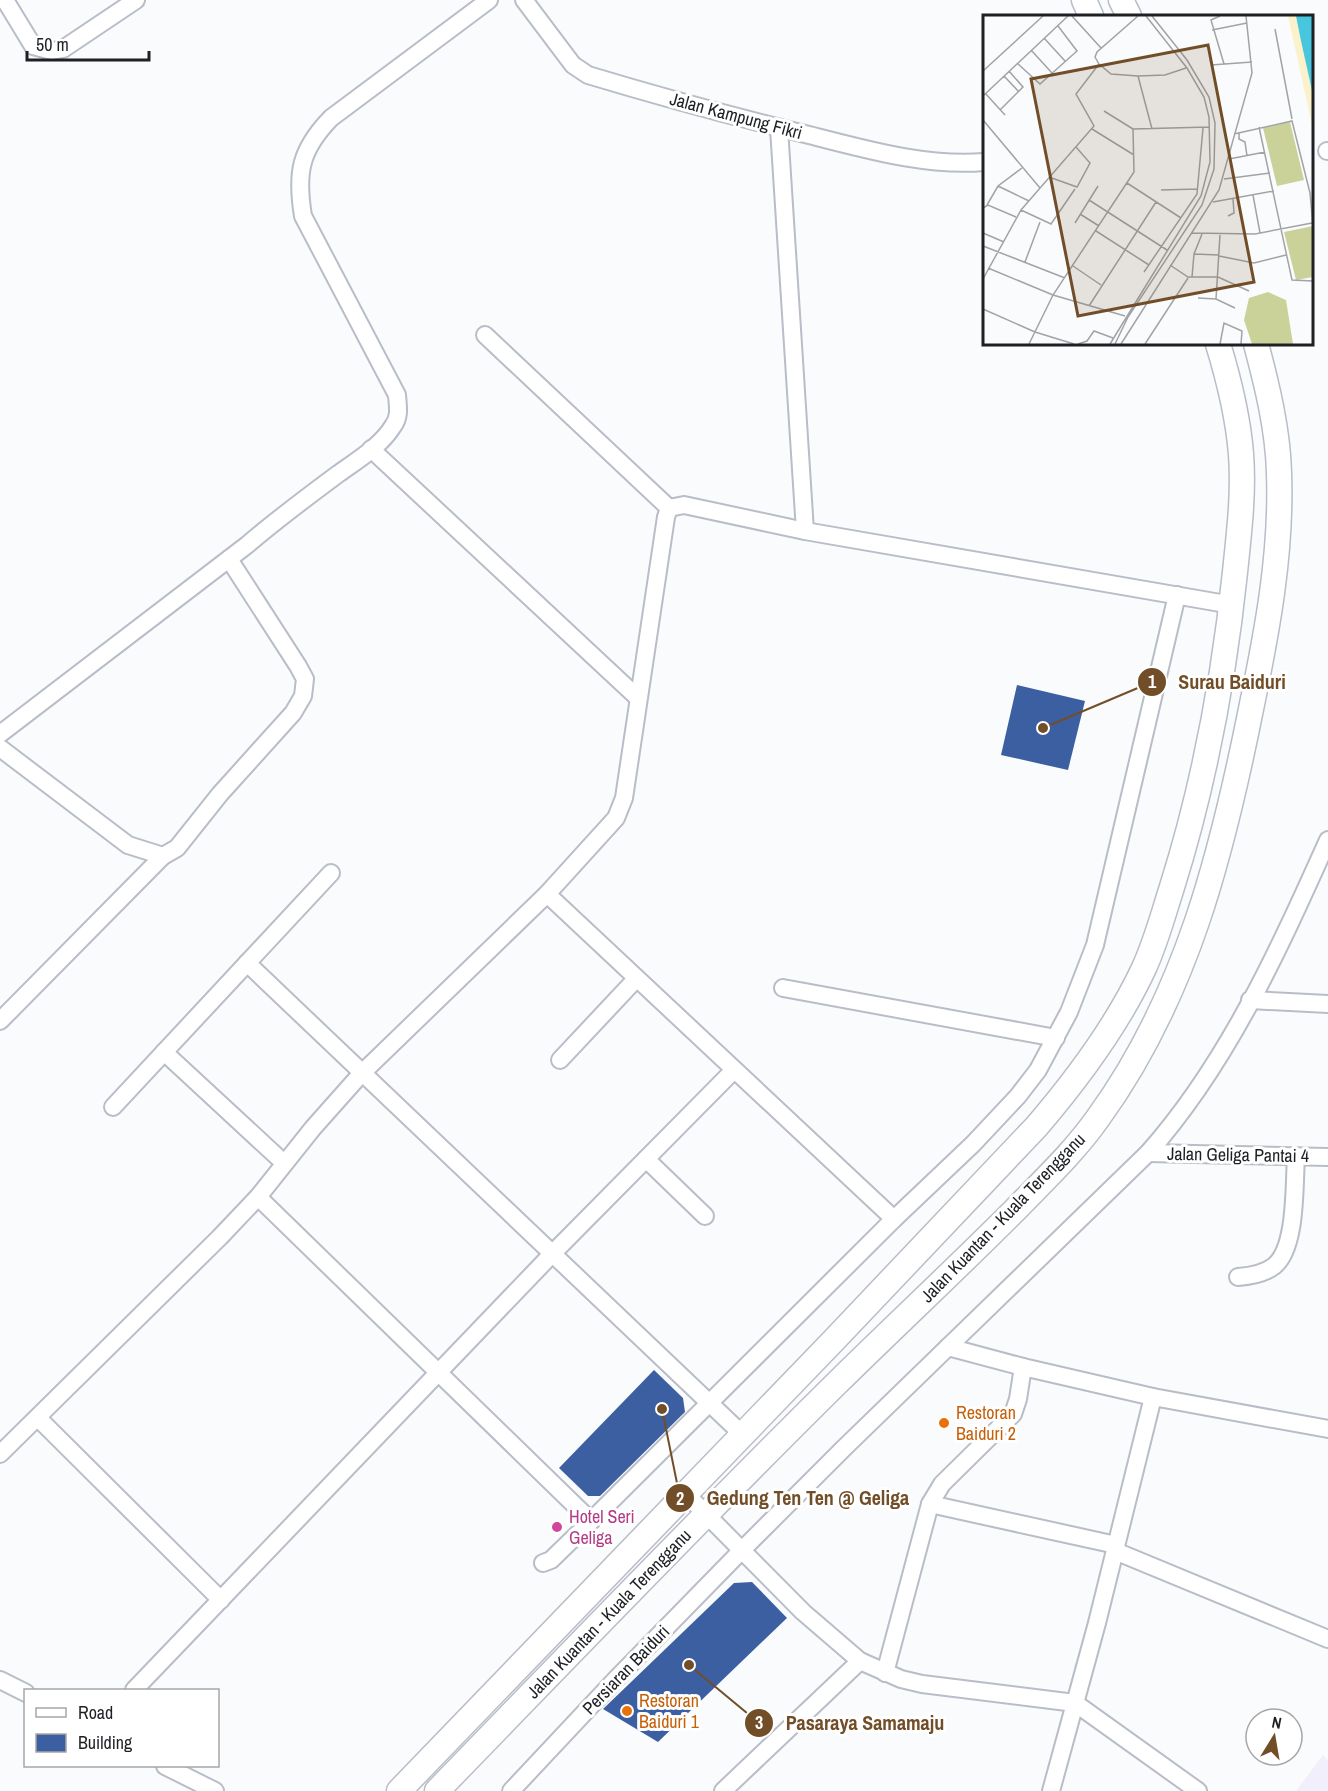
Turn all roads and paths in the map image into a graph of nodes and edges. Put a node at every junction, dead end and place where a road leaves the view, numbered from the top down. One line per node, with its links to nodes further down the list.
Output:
1 (5, 0): 2 (street)
2 (136, 0)
3 (489, 0): 14 (street)
4 (524, 0): 9 (street, Jalan Kampung Fikri)
5 (1084, 0): 7 (highway)
6 (1121, 0): 8 (highway)
7 (1091, 15)
8 (1128, 15)
9 (779, 128): 10 (street, Jalan Kampung Fikri); 16 (street)
10 (983, 162)
11 (485, 335): 15 (street)
12 (1218, 345): 19 (highway, Jalan Kuantan - Kuala Terengganu)
13 (1256, 345): 61 (highway, Jalan Kuantan - Kuala Terengganu)
14 (371, 449): 17 (street); 20 (street)
15 (669, 508): 16 (street); 20 (street)
16 (805, 531): 18 (street)
17 (229, 559): 21 (street); 24 (street)
18 (1177, 595): 19 (street); 34 (street)
19 (1232, 605): 57 (highway, Jalan Kuantan - Kuala Terengganu)
20 (638, 698): 27 (street)
21 (0, 734)
22 (0, 748): 24 (street)
23 (1328, 840): 25 (street, Persiaran Baiduri)
24 (163, 856): 33 (street)
25 (1324, 857): 31 (street, Persiaran Baiduri)
26 (331, 873): 28 (street)
27 (547, 894): 29 (street); 38 (street)
28 (247, 963): 35 (street); 38 (street)
29 (636, 979): 36 (street); 37 (street)
30 (783, 988): 34 (street)
31 (1250, 1000): 32 (street); 40 (street, Persiaran Baiduri)
32 (1328, 1004)
33 (0, 1021)
34 (1056, 1038): 47 (street)
35 (164, 1052): 39 (street); 44 (street)
36 (560, 1060)
37 (734, 1070): 43 (street); 47 (street)
38 (361, 1074): 44 (street); 48 (street)
39 (113, 1107)
40 (1148, 1153): 41 (street, Jalan Geliga Pantai 4); 50 (street, Persiaran Baiduri)
41 (1296, 1156): 42 (street, Jalan Geliga Pantai 4); 49 (street)
42 (1328, 1157)
43 (646, 1160): 46 (street); 48 (street)
44 (284, 1163): 45 (street)
45 (258, 1197): 52 (street); 55 (street)
46 (705, 1216)
47 (894, 1219): 54 (street)
48 (552, 1254): 52 (street); 54 (street)
49 (1238, 1277)
50 (948, 1347): 51 (street); 64 (street, Persiaran Baiduri)
51 (1023, 1367): 53 (street); 60 (street)
52 (438, 1373): 62 (street); 66 (street)
53 (1153, 1397): 56 (street); 63 (street)
54 (708, 1402): 57 (street); 62 (street)
55 (38, 1418): 58 (street); 66 (street)
56 (1328, 1429)
57 (742, 1434): 59 (highway, Jalan Kuantan - Kuala Terengganu)
58 (0, 1454)
59 (685, 1493): 61 (street); 76 (highway, Jalan Kuantan - Kuala Terengganu)
60 (930, 1504): 63 (street); 69 (street)
61 (707, 1515): 64 (street); 77 (highway, Jalan Kuantan - Kuala Terengganu)
62 (591, 1521): 65 (street)
63 (1116, 1548): 67 (street); 73 (street)
64 (742, 1550): 68 (street); 78 (street, Persiaran Baiduri)
65 (543, 1563)
66 (221, 1600): 71 (street)
67 (1328, 1639)
68 (860, 1661): 69 (street); 79 (street)
69 (885, 1673): 73 (street)
70 (0, 1680): 72 (street)
71 (135, 1689)
72 (24, 1692)
73 (1075, 1703): 80 (street); 81 (street)
74 (167, 1767): 75 (street)
75 (215, 1791)
76 (399, 1791)
77 (437, 1791)
78 (511, 1791)
79 (723, 1791)
80 (1051, 1791)
81 (1198, 1791)

